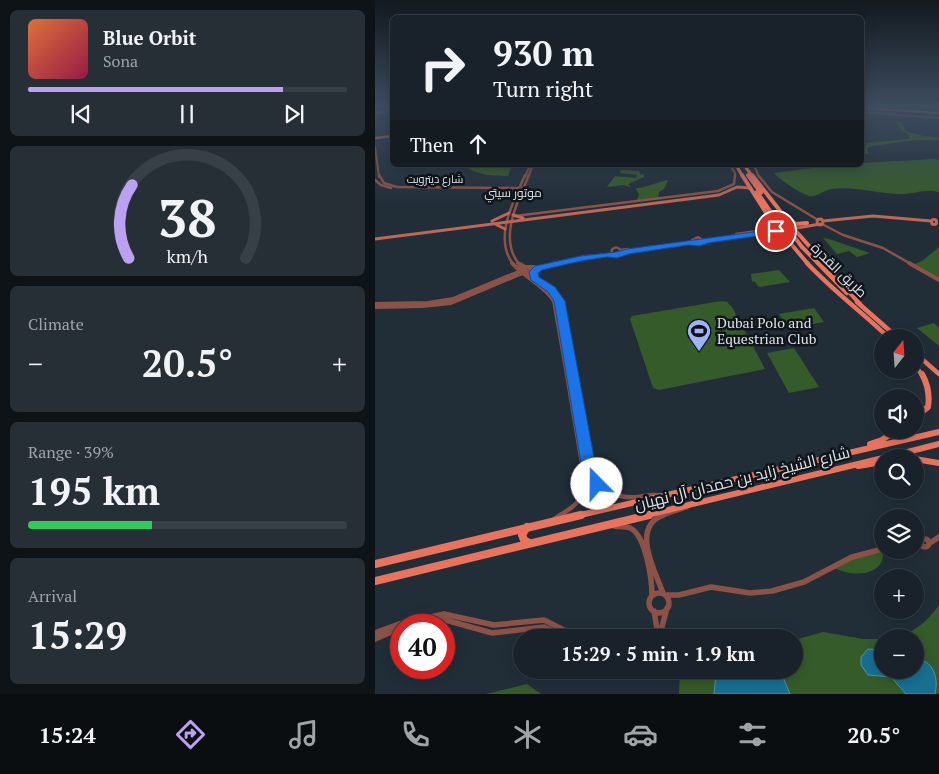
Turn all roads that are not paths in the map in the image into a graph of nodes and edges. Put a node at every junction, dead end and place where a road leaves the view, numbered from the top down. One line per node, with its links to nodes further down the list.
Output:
1 (375, 147): 15 (street, شارع ديترويت)
2 (531, 167): 13 (street)
3 (531, 167): 16 (street)
4 (731, 167): 19 (street)
5 (738, 167): 12 (main road, طريق القدرة)
6 (739, 167): 20 (main road, طريق القدرة)
7 (744, 167): 20 (main road, طريق القدرة)
8 (745, 167): 10 (main road, طريق القدرة)
9 (755, 167): 10 (street)
10 (759, 179): 21 (main road, طريق القدرة); 25 (street)
11 (375, 180): 15 (street, شارع ديترويت)
12 (745, 180): 14 (main road); 17 (main road, طريق القدرة)
13 (523, 183): 15 (street); 16 (street)
14 (740, 186): 17 (main road); 22 (main road)
15 (509, 188): 16 (street, شارع ديترويت); 18 (street)
16 (522, 188): 18 (street); 19 (street)
17 (750, 188): 23 (main road, طريق القدرة)
18 (517, 197): 19 (street)
19 (513, 214): 22 (main road); 24 (street); 27 (main road)
20 (774, 214): 41 (main road, طريق القدرة, bridge)
21 (784, 215): 23 (main road); 28 (main road); 32 (main road, طريق القدرة)
22 (523, 219): 24 (main road); 29 (main road)
23 (771, 219): 31 (main road, طريق القدرة); 34 (main road)
24 (508, 221): 27 (main road); 29 (street); 33 (street)
25 (821, 222): 26 (main road); 28 (main road); 30 (main road); 45 (street); 47 (street)
26 (938, 222)
27 (491, 223): 33 (main road); 37 (main road)
28 (807, 223): 32 (main road)
29 (509, 227): 44 (street)
30 (801, 227): 32 (main road); 35 (main road)
31 (779, 228): 32 (main road); 34 (street); 36 (main road, طريق القدرة)
32 (791, 228): 35 (main road, طريق القدرة); 40 (main road)
33 (505, 230): 44 (street)
34 (764, 231): 36 (main road); 38 (street)
35 (800, 236): 40 (main road, طريق القدرة)
36 (785, 237): 54 (main road, طريق القدرة)
37 (375, 238)
38 (703, 239): 39 (street); 39 (street)
39 (694, 241): 42 (street)
40 (808, 244): 54 (main road, طريق القدرة)
41 (800, 247): 52 (main road, طريق القدرة); 54 (main road, طريق القدرة)
42 (620, 251): 43 (street); 43 (street)
43 (611, 252): 46 (street)
44 (516, 264): 46 (street); 48 (street); 49 (street)
45 (908, 264): 47 (street); 51 (street)
46 (536, 267): 48 (street); 50 (street)
47 (917, 267): 51 (street)
48 (522, 272): 49 (street); 50 (street)
49 (507, 277): 50 (street); 53 (street)
50 (533, 279): 72 (street); 73 (street)
51 (939, 279)
52 (829, 280): 54 (main road); 56 (main road, طريق القدرة)
53 (375, 305)
54 (857, 305): 55 (main road, طريق القدرة); 57 (main road, طريق القدرة)
55 (880, 329)
56 (884, 329)
57 (887, 329)
58 (924, 361): 59 (main road)
59 (939, 374)
60 (924, 379): 61 (main road)
61 (924, 409)
62 (939, 432): 66 (main road, شارع الشيخ زايد بن حمدان آل نهيان)
63 (884, 439): 66 (main road)
64 (939, 444): 65 (main road, شارع الشيخ زايد بن حمدان آل نهيان)
65 (919, 449)
66 (849, 453): 74 (main road, شارع الشيخ زايد بن حمدان آل نهيان)
67 (874, 460): 71 (main road, شارع الشيخ زايد بن حمدان آل نهيان)
68 (924, 460): 69 (main road)
69 (939, 463)
70 (874, 464): 71 (main road)
71 (850, 466): 75 (main road, شارع الشيخ زايد بن حمدان آل نهيان)
72 (586, 483): 73 (street); 76 (street)
73 (597, 484): 74 (street)
74 (662, 496): 76 (main road, شارع الشيخ زايد بن حمدان آل نهيان)
75 (691, 504): 78 (main road, شارع الشيخ زايد بن حمدان آل نهيان); 82 (street)
76 (553, 521): 77 (main road, شارع الشيخ زايد بن حمدان آل نهيان)
77 (528, 526): 79 (main road); 81 (main road, شارع الشيخ زايد بن حمدان آل نهيان)
78 (588, 529): 79 (main road, شارع الشيخ زايد بن حمدان آل نهيان); 82 (street)
79 (531, 543): 83 (main road, شارع الشيخ زايد بن حمدان آل نهيان)
80 (874, 551): 85 (street)
81 (375, 564)
82 (654, 579): 84 (street); 86 (street)
83 (375, 581)
84 (664, 594): 85 (street); 86 (street); 87 (street)
85 (679, 595): 87 (street)
86 (652, 596): 88 (street)
87 (668, 606): 88 (street); 94 (street)
88 (655, 611): 93 (street)
89 (455, 622): 95 (street)
90 (526, 629): 91 (street)
91 (549, 629)
92 (562, 629): 96 (street)
93 (657, 629)
94 (662, 629)
95 (513, 631)
96 (375, 633)
97 (390, 633): 98 (street)
98 (375, 639)

